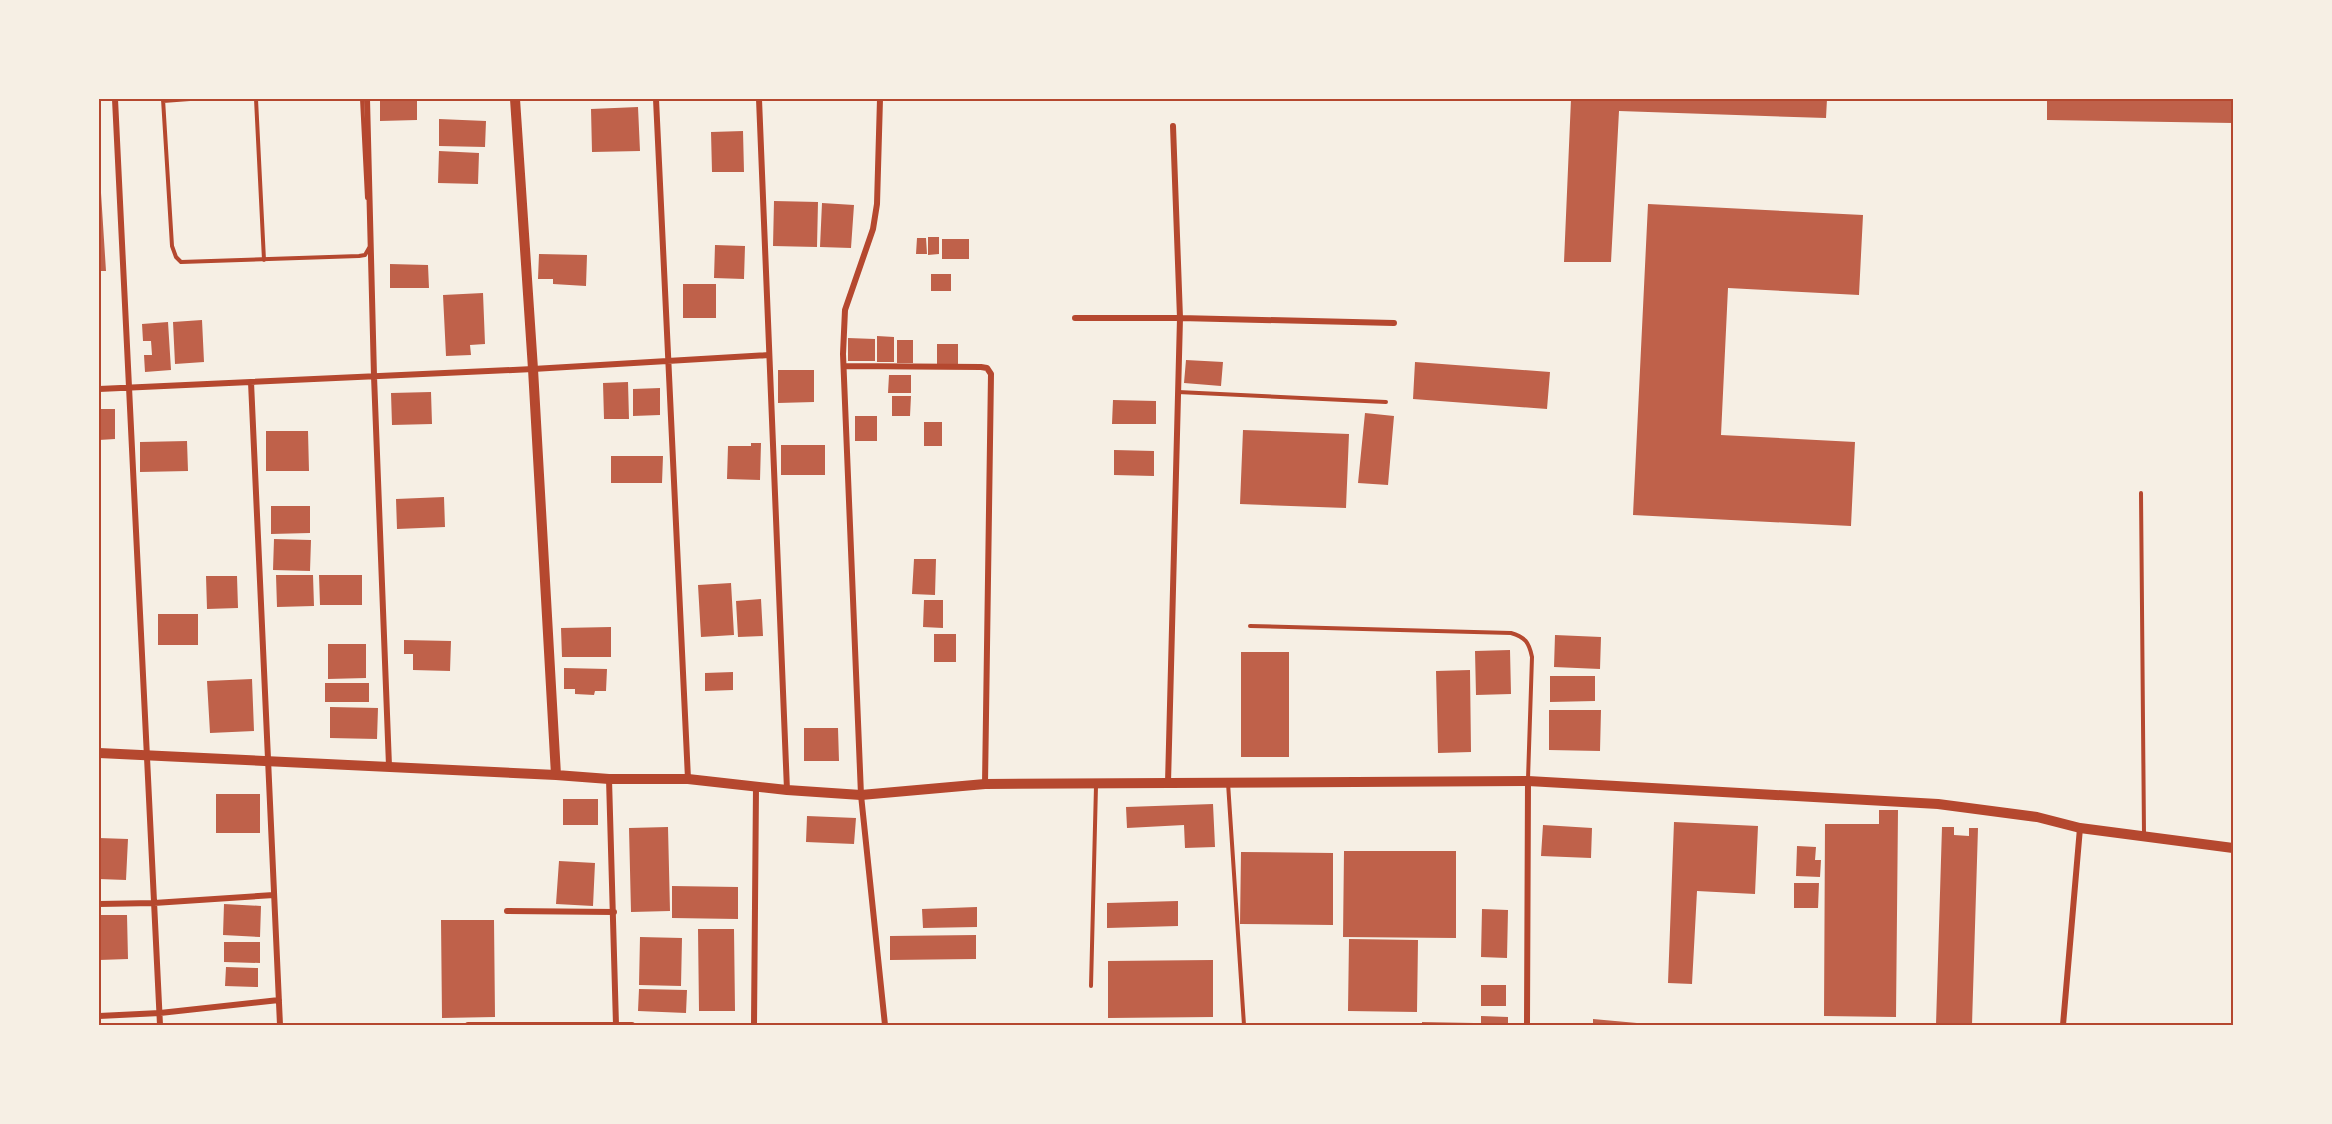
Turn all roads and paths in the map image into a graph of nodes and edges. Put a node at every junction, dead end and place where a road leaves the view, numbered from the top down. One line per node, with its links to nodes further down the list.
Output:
1 (115, 99): 21 (street)
2 (190, 99): 9 (lane)
3 (256, 99): 11 (lane)
4 (365, 99): 11 (lane); 19 (street)
5 (516, 99): 18 (street)
6 (656, 99): 16 (street)
7 (759, 99): 15 (street)
8 (880, 99): 17 (street)
9 (163, 100): 11 (lane)
10 (1173, 126): 13 (street)
11 (264, 260)
12 (1075, 318): 13 (street)
13 (1180, 318): 14 (street); 23 (street)
14 (1394, 323)
15 (769, 355): 16 (street); 40 (street)
16 (668, 362): 18 (street); 33 (street)
17 (844, 366): 38 (street); 41 (street)
18 (533, 369): 19 (street); 31 (street)
19 (374, 376): 20 (street); 30 (street)
20 (251, 382): 21 (street); 29 (street)
21 (129, 387): 22 (street); 28 (street)
22 (99, 389)
23 (1178, 392): 24 (lane); 37 (street)
24 (1386, 402)
25 (2141, 494): 43 (lane)
26 (1250, 627): 34 (lane)
27 (99, 753): 28 (street)
28 (147, 755): 29 (street); 46 (street)
29 (268, 761): 30 (street); 45 (street)
30 (389, 766): 31 (street)
31 (556, 775): 32 (street)
32 (609, 779): 33 (street); 49 (street)
33 (688, 779): 39 (street)
34 (1528, 781): 35 (street); 42 (street); 62 (street)
35 (1228, 782): 37 (street); 61 (lane)
36 (1096, 783): 37 (street); 38 (street); 50 (lane)
37 (1168, 783)
38 (985, 784): 41 (street)
39 (756, 787): 40 (street); 59 (street)
40 (787, 790): 41 (street)
41 (861, 795): 60 (street)
42 (2080, 828): 43 (street); 63 (street)
43 (2144, 837): 44 (street)
44 (2233, 848)
45 (274, 895): 46 (street); 51 (street)
46 (154, 903): 47 (street); 52 (street)
47 (99, 904)
48 (507, 911): 49 (street)
49 (614, 912): 57 (street)
50 (1091, 986)
51 (279, 1000): 52 (street); 56 (street)
52 (160, 1013): 53 (street); 55 (street)
53 (99, 1016)
54 (468, 1024): 57 (street)
55 (160, 1025)
56 (280, 1025)
57 (616, 1025): 58 (street)
58 (632, 1025)
59 (754, 1025)
60 (885, 1025)
61 (1245, 1025)
62 (1527, 1025)
63 (2063, 1025)

